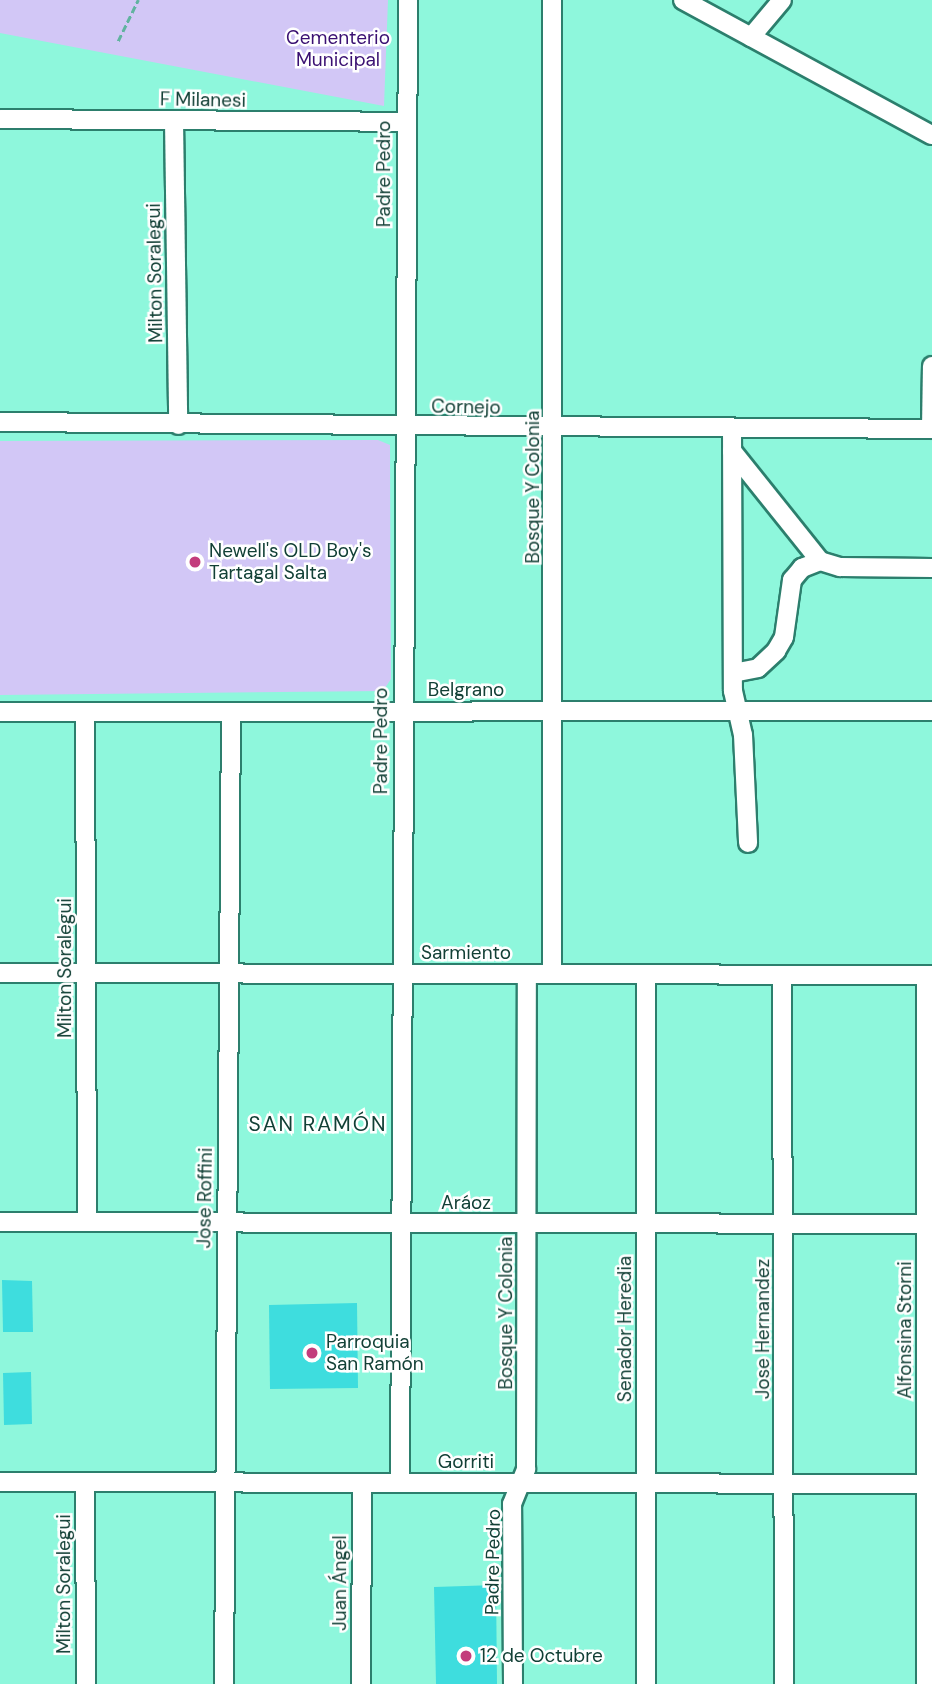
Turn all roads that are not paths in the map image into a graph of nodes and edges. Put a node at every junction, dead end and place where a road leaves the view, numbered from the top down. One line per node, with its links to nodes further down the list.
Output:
1 (408, 0): 8 (street, Padre Pedro)
2 (552, 0): 16 (street, Bosque Y Colonia)
3 (683, 0): 5 (street)
4 (782, 0): 5 (street)
5 (751, 37): 9 (street)
6 (0, 119): 7 (street, F Milanesi)
7 (174, 120): 8 (street, F Milanesi); 12 (street, Milton Soralegui)
8 (405, 122): 13 (street, Padre Pedro)
9 (932, 135)
10 (932, 366): 15 (street)
11 (0, 422): 12 (street, Cornejo)
12 (178, 425): 13 (street, Cornejo)
13 (404, 427): 16 (street, Cornejo); 23 (street, Padre Pedro)
14 (732, 429): 15 (street, Cornejo); 16 (street, Cornejo); 17 (street)
15 (932, 429)
16 (555, 430): 22 (street, Bosque Y Colonia)
17 (732, 451): 18 (street); 20 (street)
18 (820, 561): 19 (street); 20 (street)
19 (932, 568)
20 (733, 673): 21 (street)
21 (738, 709): 22 (street, Belgrano); 24 (street, Belgrano); 28 (street)
22 (553, 710): 23 (street, Belgrano); 34 (street, Bosque Y Colonia)
23 (402, 711): 26 (street, Belgrano); 32 (street, Padre Pedro)
24 (932, 711)
25 (0, 712): 27 (street, Belgrano)
26 (231, 712): 27 (street, Belgrano); 31 (street, Jose Roffini)
27 (85, 713): 30 (street, Milton Soralegui)
28 (748, 843)
29 (0, 973): 30 (street, Sarmiento)
30 (86, 973): 31 (street, Sarmiento); 39 (street, Milton Soralegui)
31 (228, 973): 32 (street, Sarmiento); 40 (street, Jose Roffini)
32 (402, 974): 33 (street, Sarmiento); 42 (street, Padre Pedro)
33 (527, 974): 34 (street, Sarmiento); 43 (street, Bosque Y Colonia)
34 (552, 974): 35 (street, Sarmiento)
35 (646, 974): 36 (street, Sarmiento); 41 (street, Senador Heredia)
36 (782, 975): 37 (street, Sarmiento); 44 (street, Jose Hernandez)
37 (929, 975): 45 (street, Alfonsina Storni)
38 (0, 1222): 39 (street, Aráoz)
39 (87, 1222): 40 (street, Aráoz)
40 (226, 1223): 42 (street, Aráoz); 47 (street, Jose Roffini)
41 (646, 1223): 43 (street, Aráoz); 44 (street, Aráoz); 52 (street, Senador Heredia)
42 (401, 1224): 43 (street, Aráoz); 50 (street, Padre Pedro)
43 (528, 1224): 51 (street, Bosque Y Colonia)
44 (784, 1224): 45 (street, Aráoz); 53 (street, Jose Hernandez)
45 (929, 1224): 54 (street, Alfonsina Storni)
46 (0, 1482): 48 (street, Gorriti)
47 (224, 1482): 48 (street, Gorriti); 49 (street, Gorriti); 56 (street, Jose Roffini)
48 (85, 1483): 55 (street, Milton Soralegui)
49 (362, 1483): 50 (street, Gorriti); 57 (street, Juan Ángel)
50 (400, 1483): 51 (street, Gorriti)
51 (522, 1483): 52 (street, Gorriti); 58 (street, Padre Pedro)
52 (646, 1483): 53 (street, Gorriti); 59 (street, Senador Heredia)
53 (784, 1484): 54 (street, Gorriti); 60 (street, Jose Hernandez)
54 (929, 1484): 61 (street, Alfonsina Storni)
55 (86, 1684)
56 (224, 1684)
57 (361, 1684)
58 (513, 1684)
59 (646, 1684)
60 (784, 1684)
61 (926, 1684)

